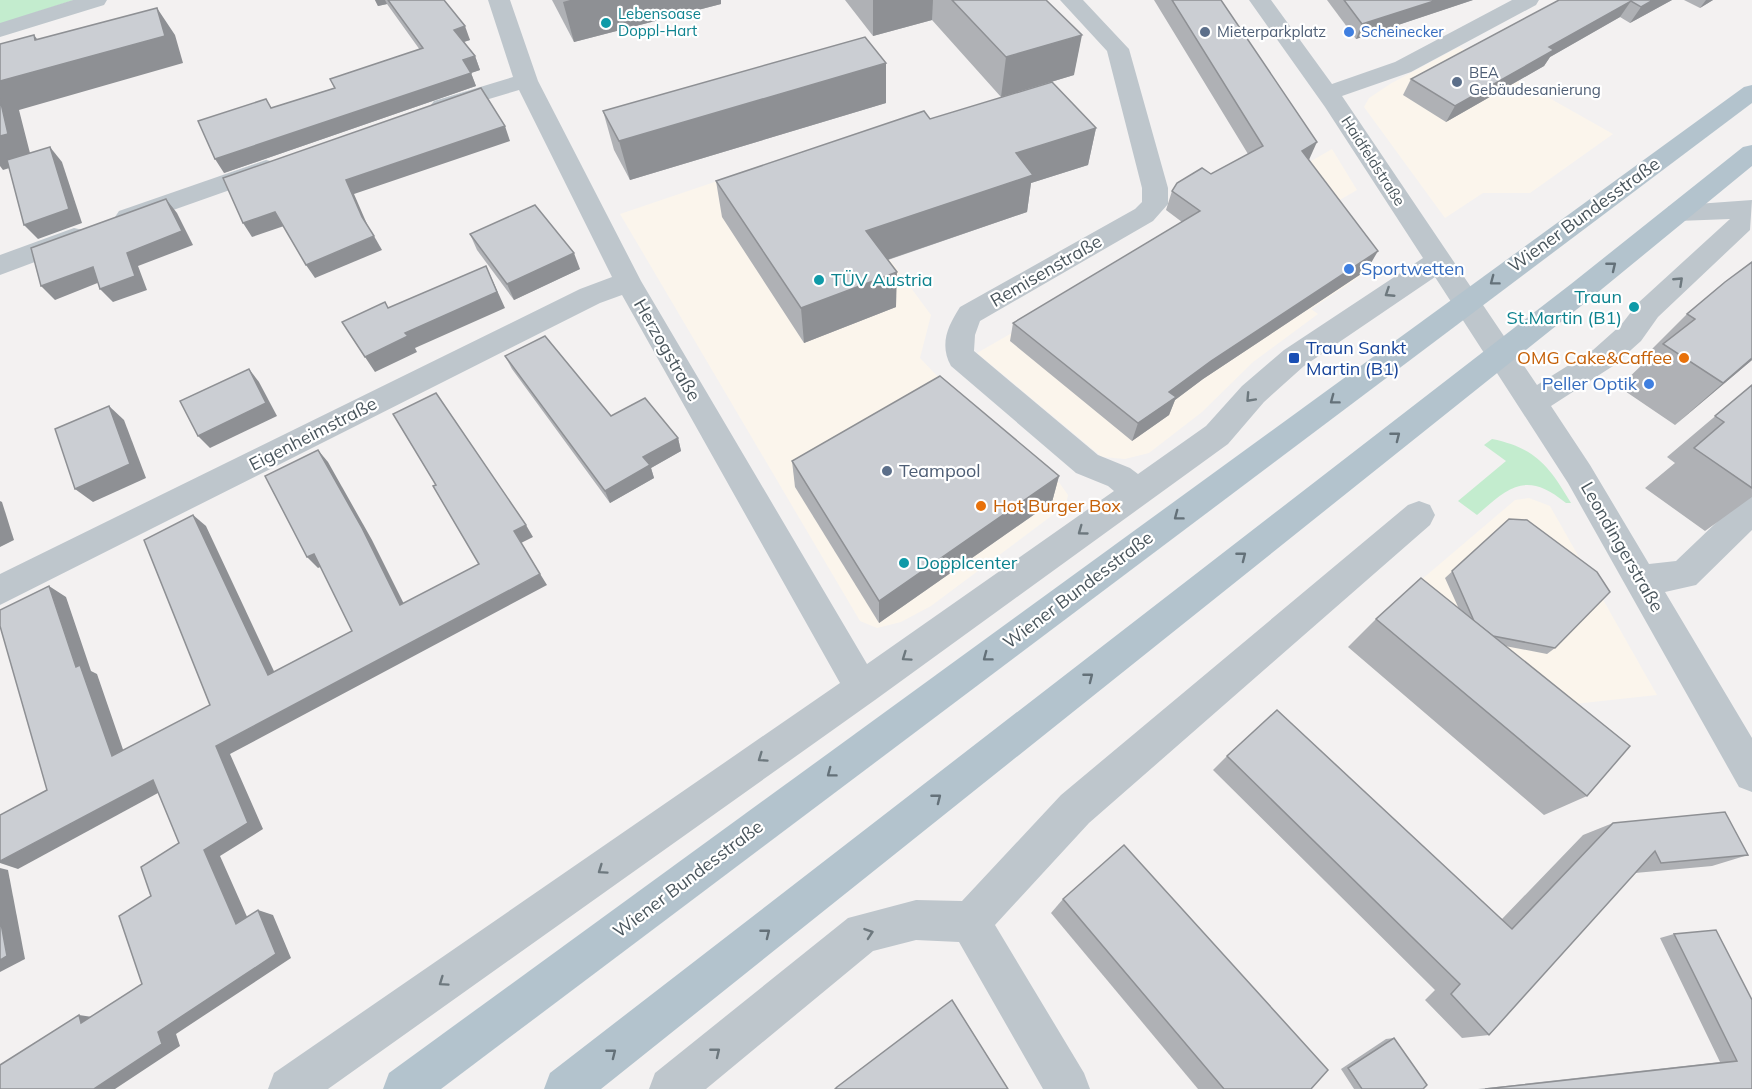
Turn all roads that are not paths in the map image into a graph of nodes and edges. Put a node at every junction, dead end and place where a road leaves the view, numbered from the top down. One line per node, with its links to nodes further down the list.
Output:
1 (96, 0): 6 (street)
2 (499, 0): 7 (street, Herzogstraße)
3 (1071, 0): 20 (street, Remisenstraße)
4 (1260, 0): 8 (street, Haidfeldstraße)
5 (1528, 0): 8 (street)
6 (0, 30)
7 (526, 81): 10 (street); 17 (street, Herzogstraße)
8 (1328, 92): 15 (street, Haidfeldstraße)
9 (1752, 92): 18 (main road, Wiener Bundesstraße, one-way to 18)
10 (422, 113)
11 (1752, 153): 14 (main road, Wiener Bundesstraße)
12 (285, 162): 16 (street)
13 (1752, 209): 14 (street); 19 (street, one-way to 13)
14 (1678, 212): 18 (main road, Wiener Bundesstraße, one-way to 14)
15 (1438, 261): 18 (street, Haidfeldstraße); 20 (street, one-way to 20)
16 (0, 265)
17 (628, 282): 24 (street, Eigenheimstraße); 25 (street, Herzogstraße)
18 (1482, 328): 19 (street, Leondingerstraße); 29 (main road, Wiener Bundesstraße, one-way to 29); 30 (main road, Wiener Bundesstraße, one-way to 18)
19 (1532, 402): 23 (street, Leondingerstraße)
20 (1136, 492): 25 (street, one-way to 25)
21 (1752, 508): 23 (street)
22 (1419, 515): 27 (street)
23 (1641, 580): 26 (street, Leondingerstraße)
24 (0, 590)
25 (861, 688): 28 (street, one-way to 28)
26 (1752, 774)
27 (970, 922): 31 (street, one-way to 27); 32 (street)
28 (290, 1089)
29 (405, 1089)
30 (566, 1089)
31 (670, 1089)
32 (1068, 1089)

